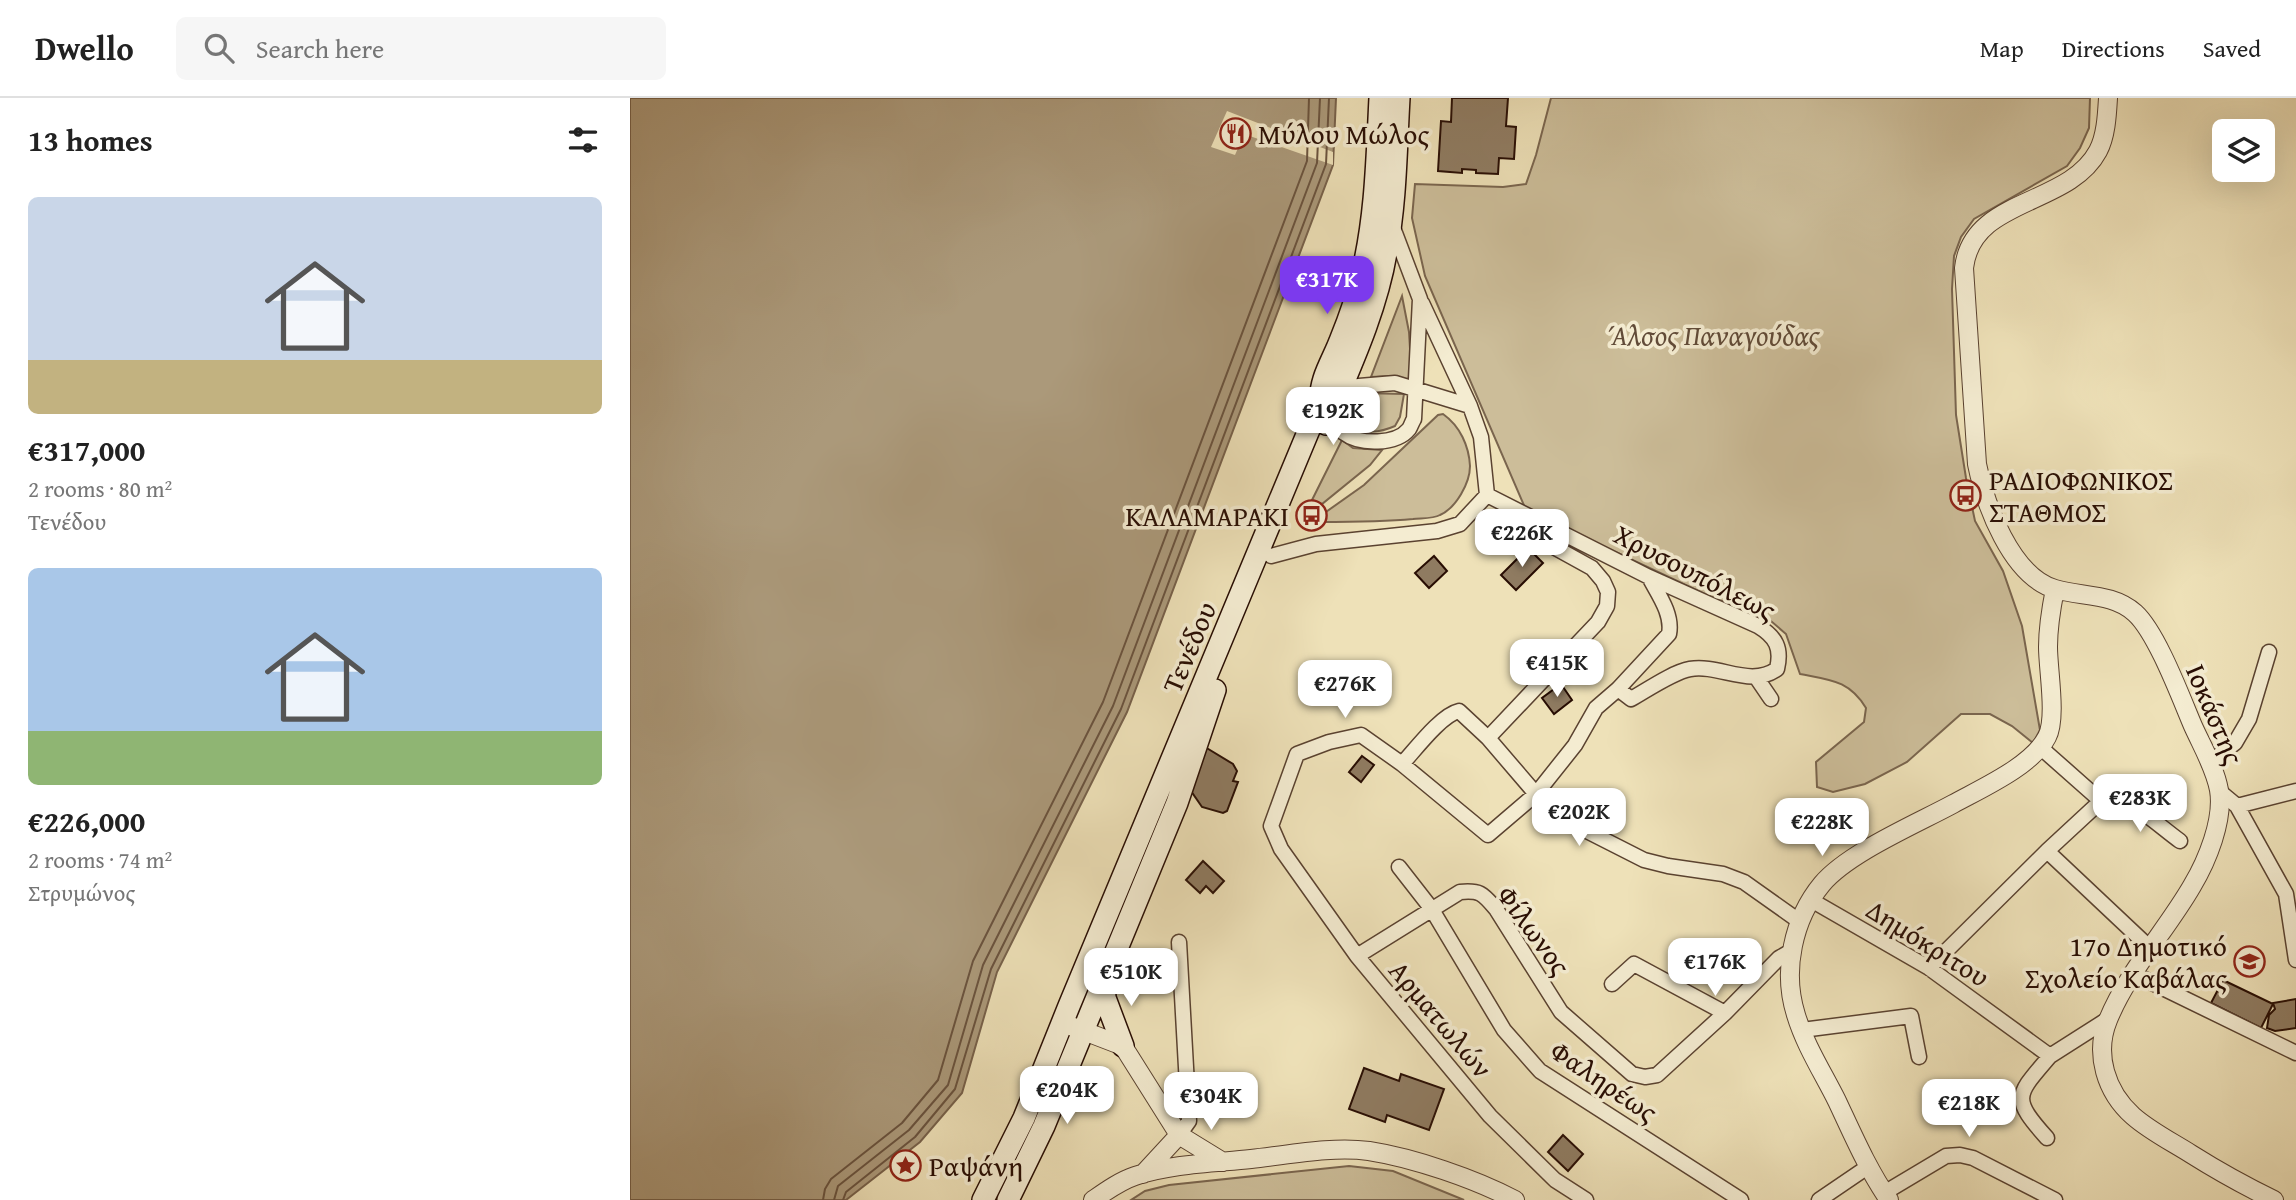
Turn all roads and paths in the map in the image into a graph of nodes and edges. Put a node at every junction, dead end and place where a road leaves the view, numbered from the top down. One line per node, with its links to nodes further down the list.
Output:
1 (1380, 98): 7 (main road, Τενέδου)
2 (1399, 98): 4 (main road, Τενέδου)
3 (2108, 98): 13 (street, Ιοκάστης)
4 (1391, 223): 5 (street); 7 (main road, Τενέδου)
5 (1420, 299): 6 (street); 8 (street)
6 (1415, 388): 7 (street); 7 (street); 8 (street)
7 (1328, 398): 11 (main road, Τενέδου); 47 (main road, Τενέδου)
8 (1470, 406): 9 (street)
9 (1487, 495): 10 (street, Χρυσουπόλεως); 11 (street)
10 (1518, 512): 12 (street, Χρυσουπόλεως); 18 (street)
11 (1271, 556): 43 (main road, Τενέδου)
12 (1648, 577): 15 (street, Χρυσουπόλεως); 16 (street)
13 (2055, 589): 19 (street); 20 (street, Ιοκάστης)
14 (2269, 652): 20 (street)
15 (1756, 677): 16 (street); 17 (street)
16 (1618, 689): 25 (street)
17 (1771, 699)
18 (1489, 738): 21 (street); 25 (street)
19 (2040, 747): 26 (street); 33 (street)
20 (2209, 762): 23 (street, Ιοκάστης)
21 (1402, 764): 25 (street); 39 (street, Αρματωλών)
22 (2161, 790): 28 (street)
23 (2219, 791): 27 (street); 37 (street, Ιοκάστης)
24 (2296, 791): 27 (street)
25 (1536, 794): 35 (street)
26 (2101, 801): 28 (street); 30 (street)
27 (2237, 806): 32 (street)
28 (2136, 808): 29 (street)
29 (2180, 841)
30 (2047, 851): 37 (street); 41 (street)
31 (1399, 867): 34 (street, Φαληρέως)
32 (2291, 894): 40 (street)
33 (1811, 900): 35 (street); 41 (street, Δημόκριτου)
34 (1431, 908): 39 (street, Φίλωνος); 45 (street, Φίλωνος); 65 (street, Φαληρέως)
35 (1799, 921): 38 (street)
36 (1179, 942): 54 (street)
37 (2150, 948): 42 (street, Ιοκάστης)
38 (1793, 950): 45 (street); 48 (street)
39 (1357, 956): 64 (street, Αρματωλών)
40 (2296, 960)
41 (1929, 968): 52 (street, Δημόκριτου)
42 (2134, 974): 46 (street, Ιοκάστης); 51 (street)
43 (1104, 978): 49 (main road, Τενέδου); 50 (main road)
44 (1612, 984): 45 (street)
45 (1725, 1013)
46 (2108, 1019): 52 (street); 68 (street, Ιοκάστης)
47 (1063, 1023): 49 (street); 60 (main road, Τενέδου)
48 (1802, 1030): 53 (street); 57 (street)
49 (1084, 1031): 50 (street); 61 (main road, Τενέδου)
50 (1123, 1046): 54 (street)
51 (2296, 1053)
52 (2050, 1056): 55 (street)
53 (1919, 1057)
54 (1179, 1135): 56 (street); 58 (street)
55 (2047, 1138)
56 (1223, 1162): 58 (street); 63 (street)
57 (1869, 1166): 59 (street); 66 (street)
58 (1143, 1174): 62 (street)
59 (1887, 1197): 67 (street)
60 (983, 1200)
61 (1008, 1200)
62 (1093, 1200)
63 (1516, 1200)
64 (1586, 1200)
65 (1741, 1200)
66 (1819, 1200)
67 (2056, 1200)
68 (2274, 1200)

